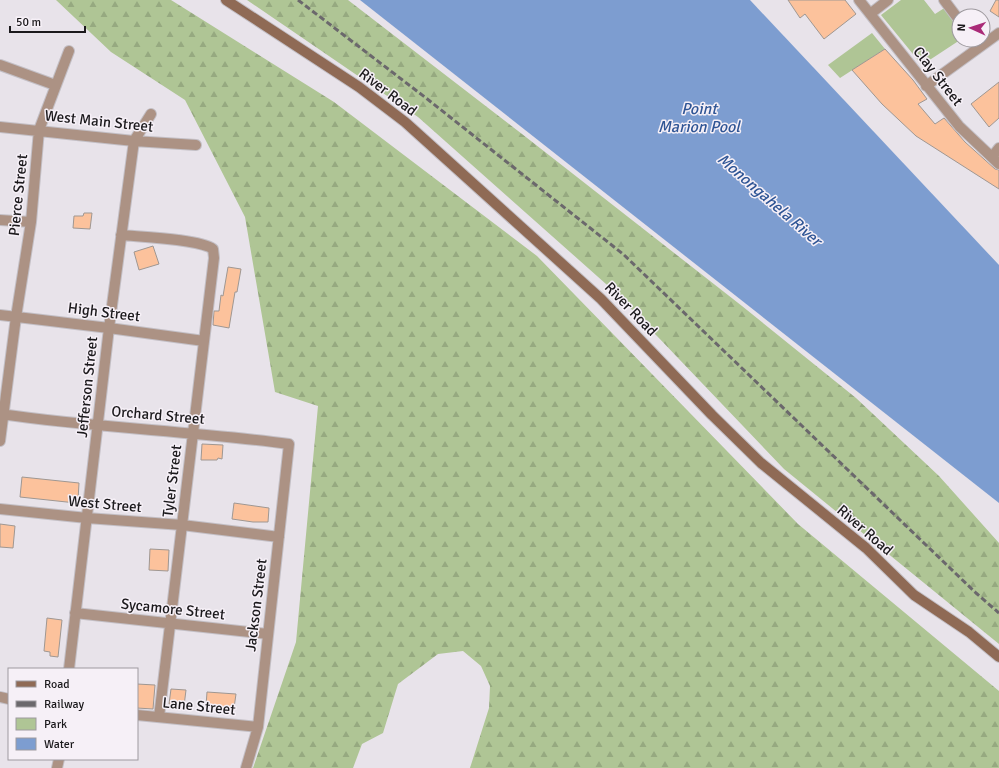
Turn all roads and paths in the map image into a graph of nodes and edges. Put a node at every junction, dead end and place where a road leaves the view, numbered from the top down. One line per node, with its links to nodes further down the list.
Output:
1 (226, 0): 38 (street, River Road)
2 (859, 0): 6 (street, Clay Street)
3 (888, 0): 6 (street)
4 (944, 0): 5 (street)
5 (951, 9)
6 (870, 14): 11 (street, Clay Street)
7 (974, 48): 11 (street)
8 (68, 51): 10 (street, Pierce Street)
9 (0, 65): 10 (street)
10 (55, 85): 14 (street, Pierce Street)
11 (926, 86): 18 (street, Clay Street)
12 (151, 114): 15 (street, Jefferson Street)
13 (0, 127): 14 (street, West Main Street)
14 (39, 130): 15 (street, West Main Street); 20 (street, Pierce Street)
15 (134, 141): 16 (street, West Main Street); 21 (street, Jefferson Street)
16 (196, 145)
17 (999, 148): 18 (street)
18 (996, 160)
19 (0, 220): 20 (street)
20 (31, 222): 23 (street, Pierce Street)
21 (121, 235): 24 (street, Jefferson Street); 25 (street, Tyler Street)
22 (0, 315): 23 (street, High Street)
23 (16, 317): 24 (street, High Street); 26 (street, Pierce Street)
24 (109, 328): 25 (street, High Street); 27 (street, Jefferson Street)
25 (204, 341): 28 (street, Tyler Street)
26 (1, 414): 27 (street, Orchard Street); 29 (street, Pierce Street)
27 (98, 425): 28 (street, Orchard Street); 32 (street, Jefferson Street)
28 (193, 433): 30 (street, Orchard Street); 33 (street, Tyler Street)
29 (0, 441)
30 (289, 444): 34 (street, Jackson Street)
31 (0, 509): 32 (street, West Street)
32 (87, 518): 33 (street, West Street); 35 (street, Jefferson Street)
33 (182, 526): 34 (street, West Street); 36 (street, Tyler Street)
34 (279, 537): 37 (street, Jackson Street)
35 (75, 613): 36 (street, Sycamore Street); 39 (street, Jefferson Street)
36 (170, 624): 37 (street, Sycamore Street); 41 (street, Tyler Street)
37 (268, 634): 42 (street, Jackson Street)
38 (999, 657)
39 (69, 668)
40 (138, 715): 41 (street, Lane Street)
41 (159, 717): 42 (street, Lane Street)
42 (258, 727): 43 (street, Jackson Street)
43 (246, 768)

